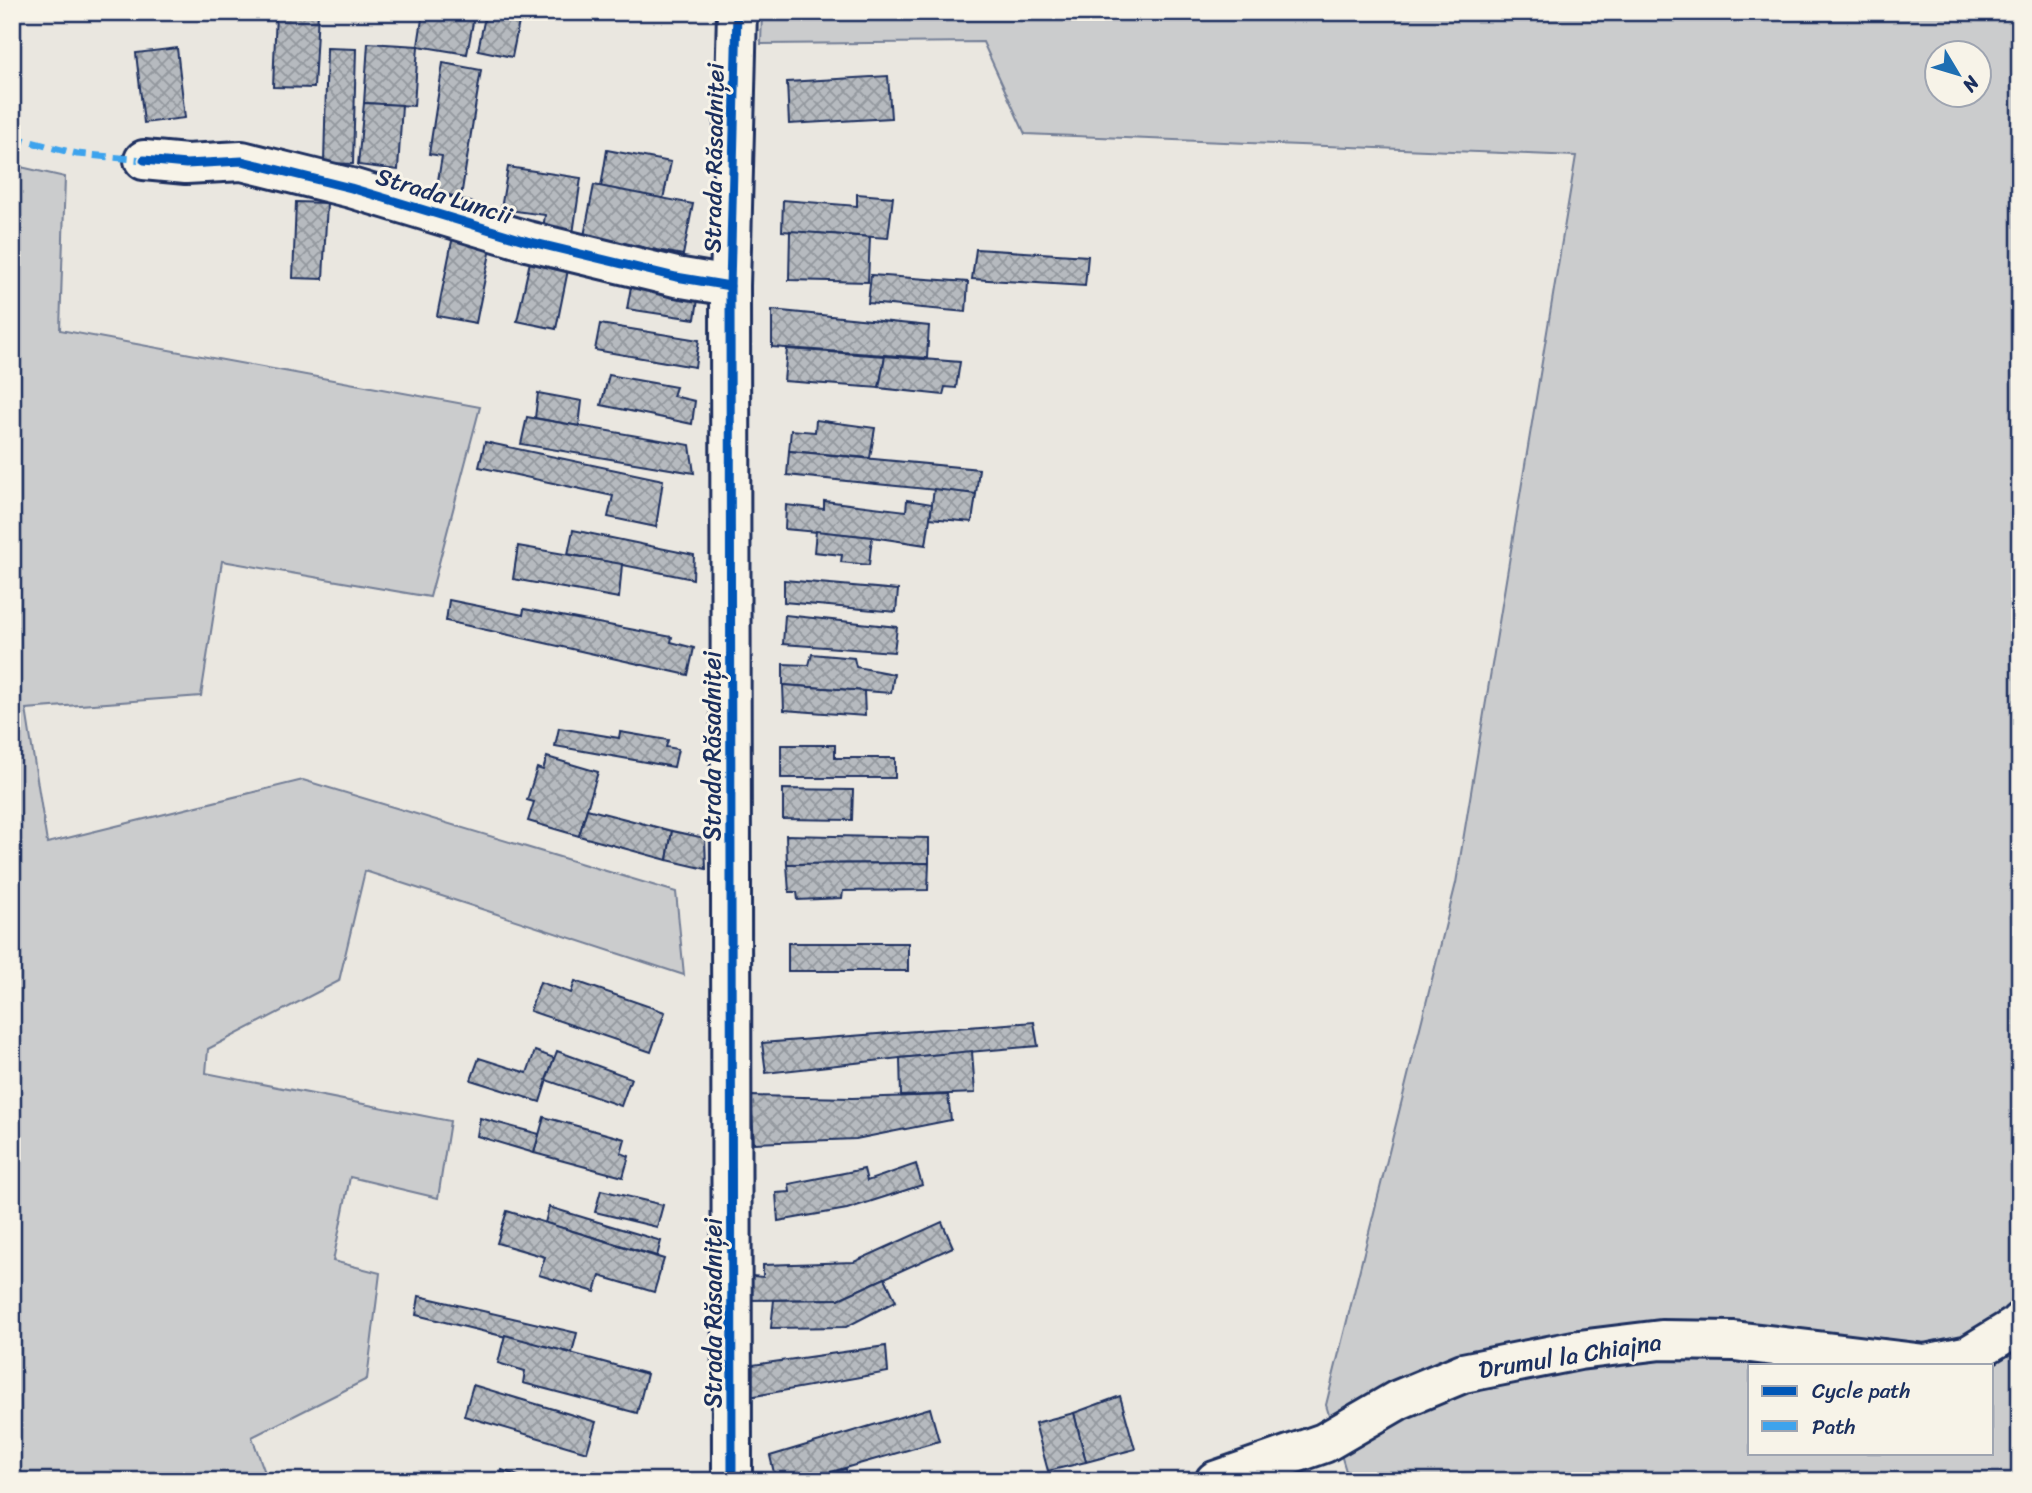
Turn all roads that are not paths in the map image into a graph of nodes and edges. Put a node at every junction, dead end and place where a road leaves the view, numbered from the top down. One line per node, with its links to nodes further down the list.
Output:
1 (737, 12): 3 (street, Strada Răsadniței)
2 (144, 160): 3 (street, Strada Luncii)
3 (730, 286): 5 (street, Strada Răsadniței)
4 (2020, 1322): 6 (street, Drumul la Chiajna)
5 (732, 1481)
6 (1215, 1481)

